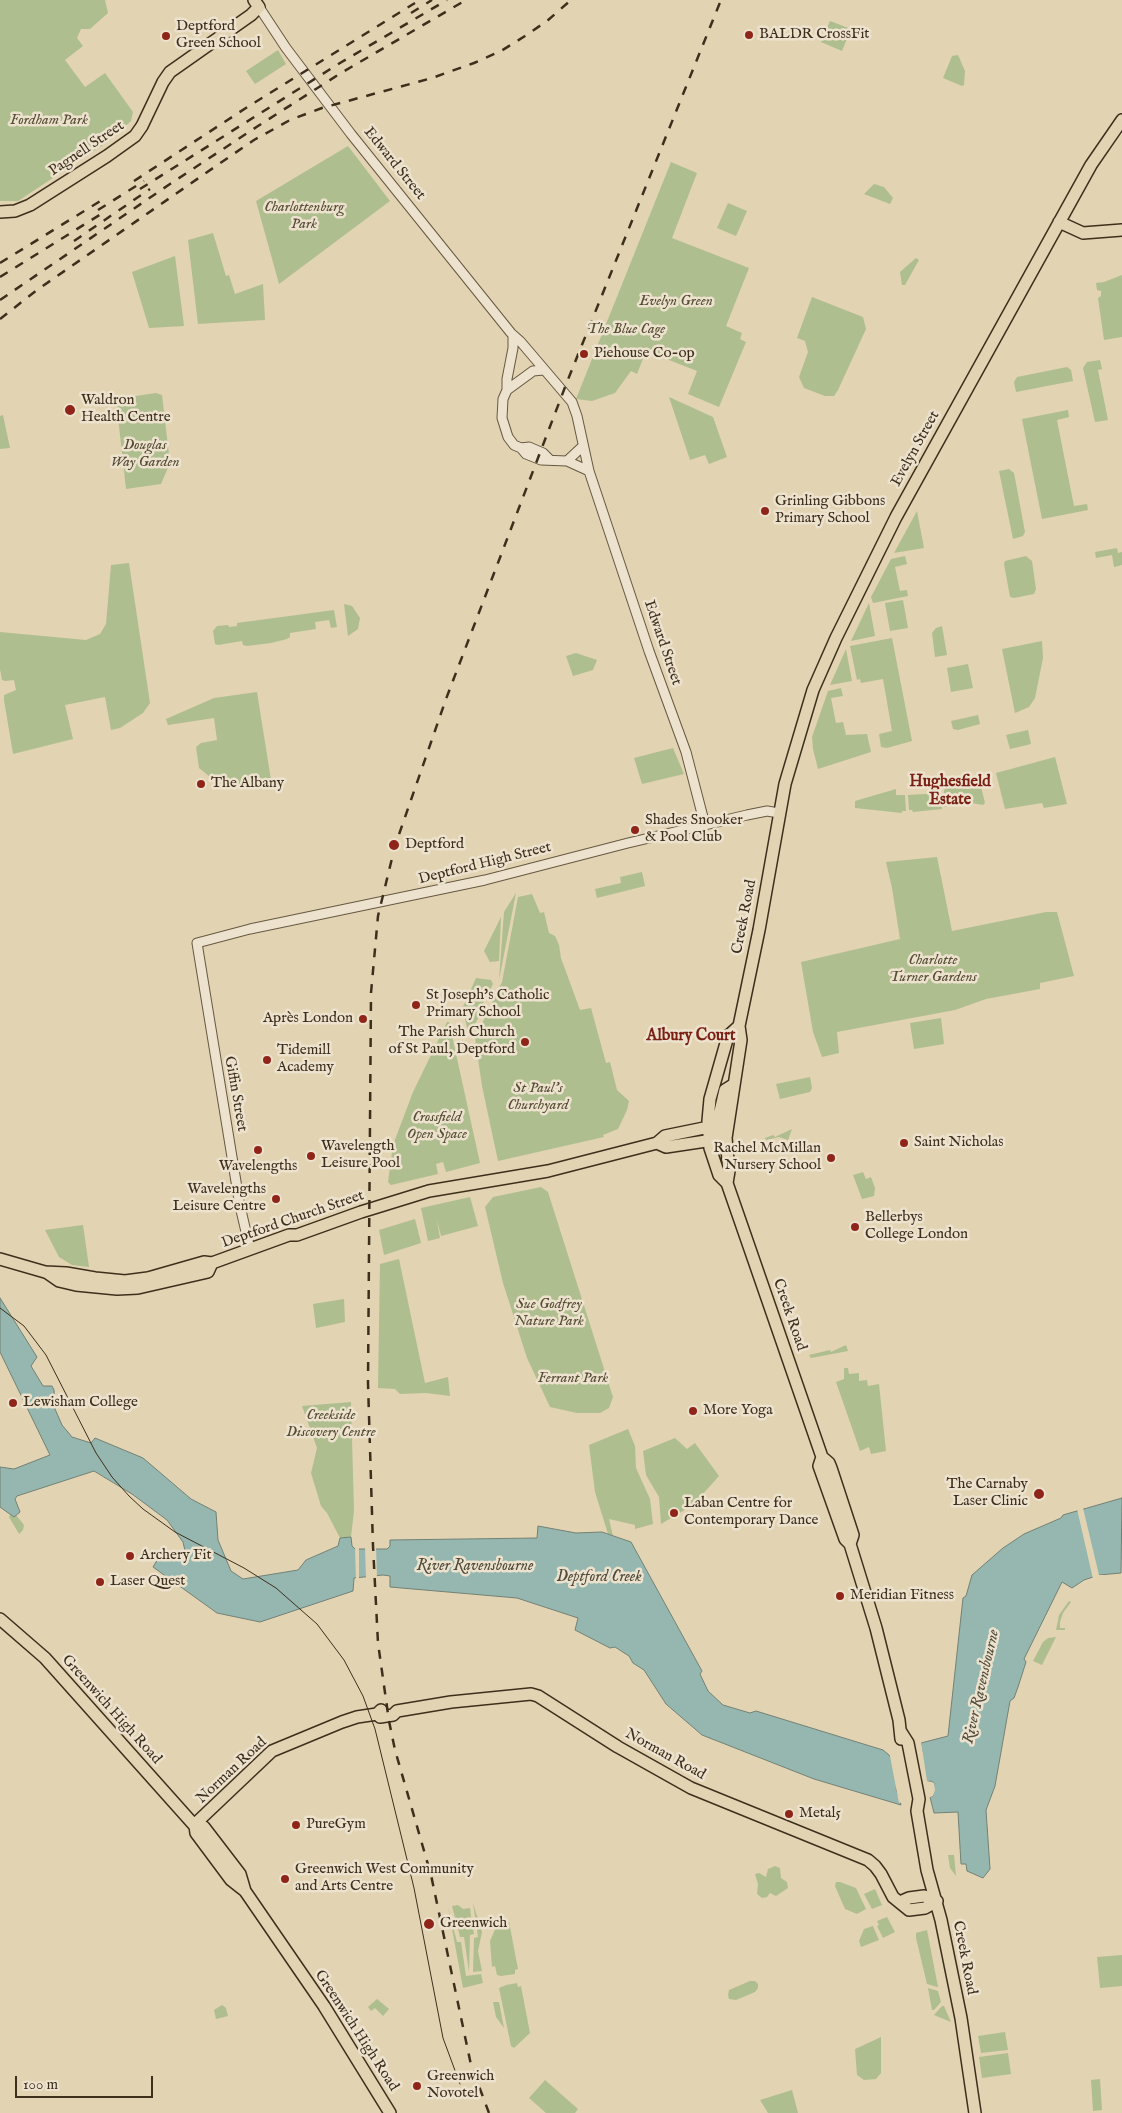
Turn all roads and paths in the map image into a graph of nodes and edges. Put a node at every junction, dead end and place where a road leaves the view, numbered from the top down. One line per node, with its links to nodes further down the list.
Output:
1 (257, 3): 3 (main road, Pagnell Street); 6 (street, Edward Street)
2 (1122, 120): 4 (main road, Evelyn Street)
3 (0, 212)
4 (1059, 222): 5 (main road); 12 (main road, Evelyn Street)
5 (1122, 230)
6 (513, 335): 7 (street, Edward Street); 8 (street)
7 (544, 370): 8 (street); 9 (street, Edward Street)
8 (507, 390): 10 (street)
9 (583, 446): 10 (street); 11 (street, Edward Street)
10 (566, 462): 11 (street)
11 (589, 471): 13 (street, Edward Street)
12 (779, 812): 13 (street, Deptford High Street); 15 (main road, Creek Road)
13 (705, 825): 14 (street, Deptford High Street)
14 (197, 943): 22 (street, Giffin Street)
15 (739, 1026): 16 (main road, Creek Road); 17 (main road, Creek Road)
16 (708, 1114): 17 (main road, Creek Road); 18 (main road)
17 (716, 1130): 18 (main road); 19 (main road); 21 (main road, Creek Road)
18 (668, 1135): 20 (main road)
19 (709, 1140): 20 (main road); 21 (main road, Creek Road)
20 (657, 1143): 22 (main road, Deptford Church Street)
21 (727, 1183): 26 (main road, Creek Road)
22 (250, 1249): 23 (main road, Deptford Church Street)
23 (0, 1259)
24 (0, 1619): 25 (main road, Greenwich High Road)
25 (195, 1826): 26 (main road, Norman Road); 27 (main road, Greenwich High Road)
26 (937, 1901): 28 (main road, Creek Road)
27 (390, 2113)
28 (975, 2113)

